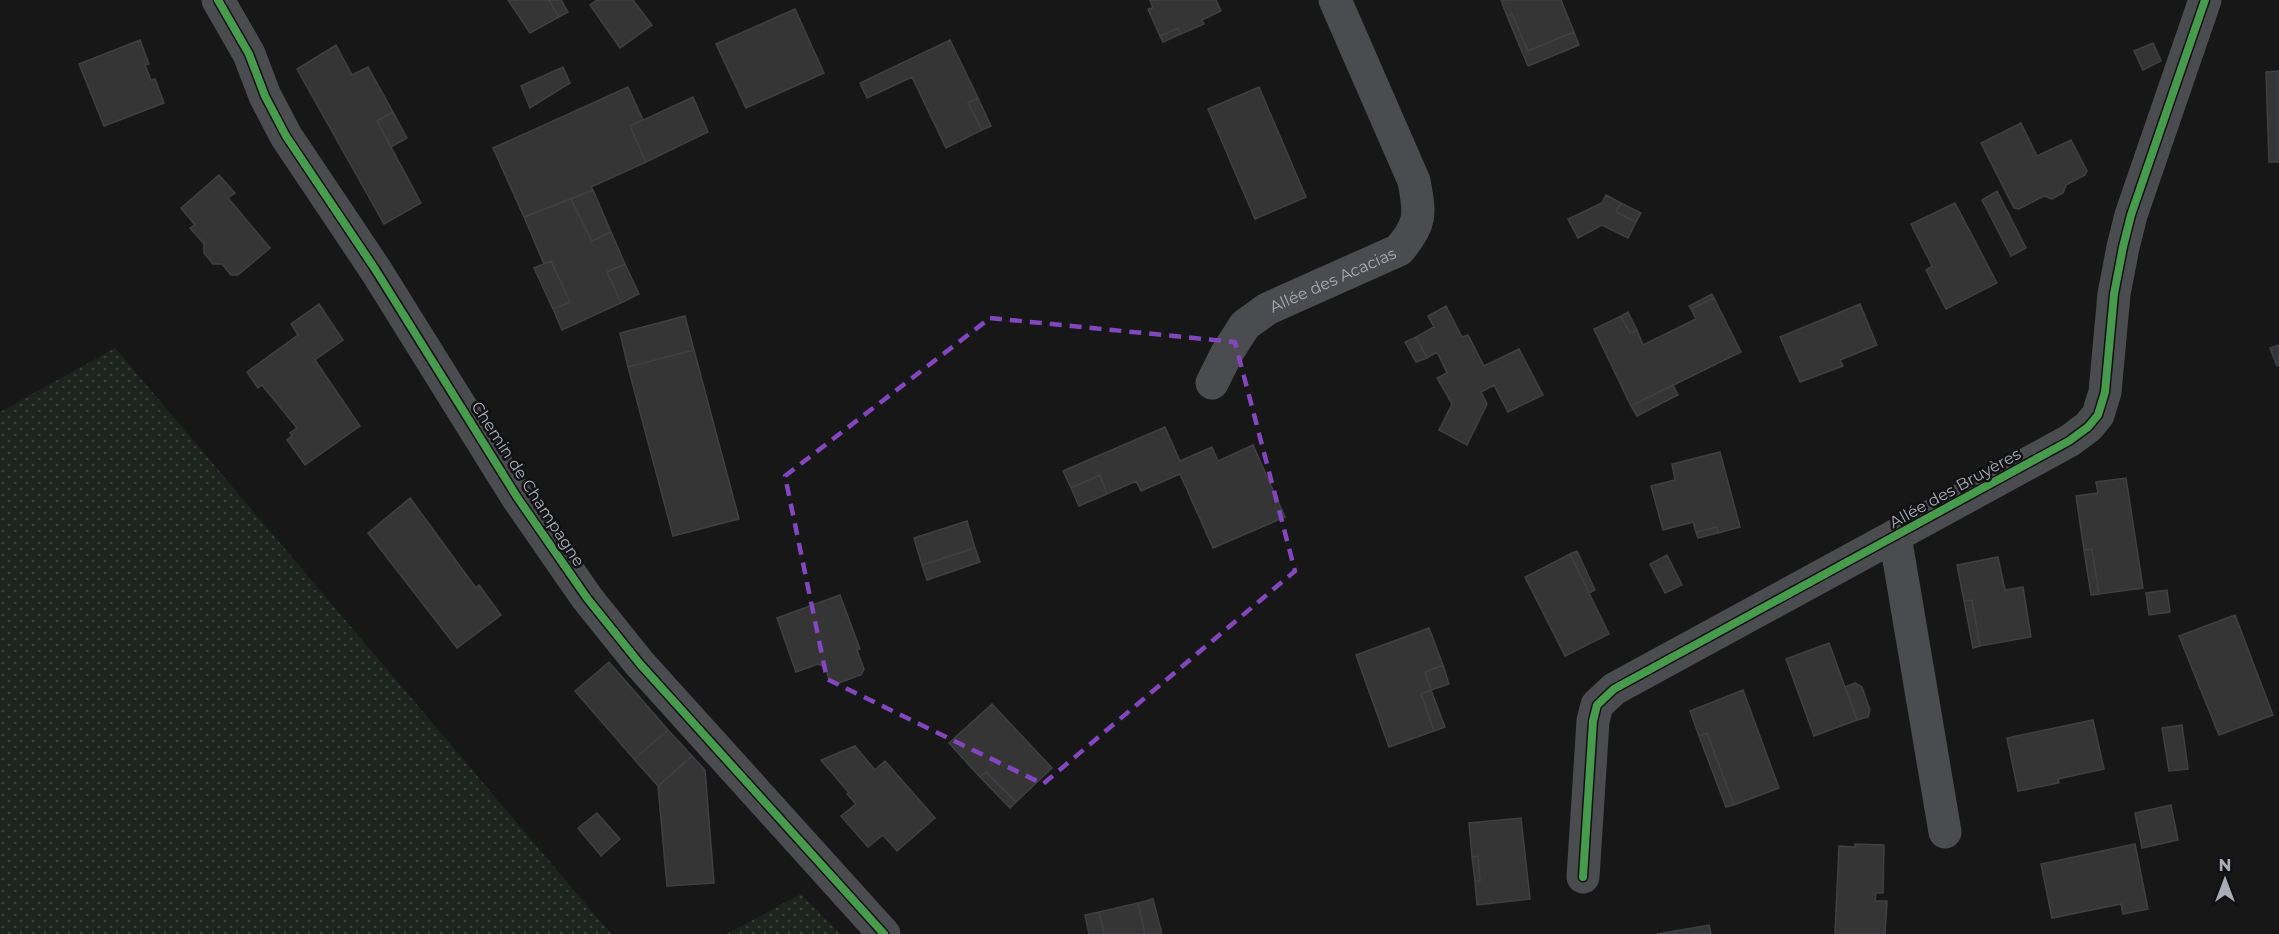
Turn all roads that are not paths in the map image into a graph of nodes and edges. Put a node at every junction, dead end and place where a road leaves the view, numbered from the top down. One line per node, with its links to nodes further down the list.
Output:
1 (1335, 0): 4 (street, Allée des Acacias)
2 (2205, 0): 5 (street, Allée des Bruyères)
3 (227, 3): 8 (street, Chemin de Champagne)
4 (1212, 383)
5 (1895, 536): 6 (street, Allée des Bruyères); 7 (street, Allée des Bruyères)
6 (1945, 832)
7 (1583, 877)
8 (884, 934)

